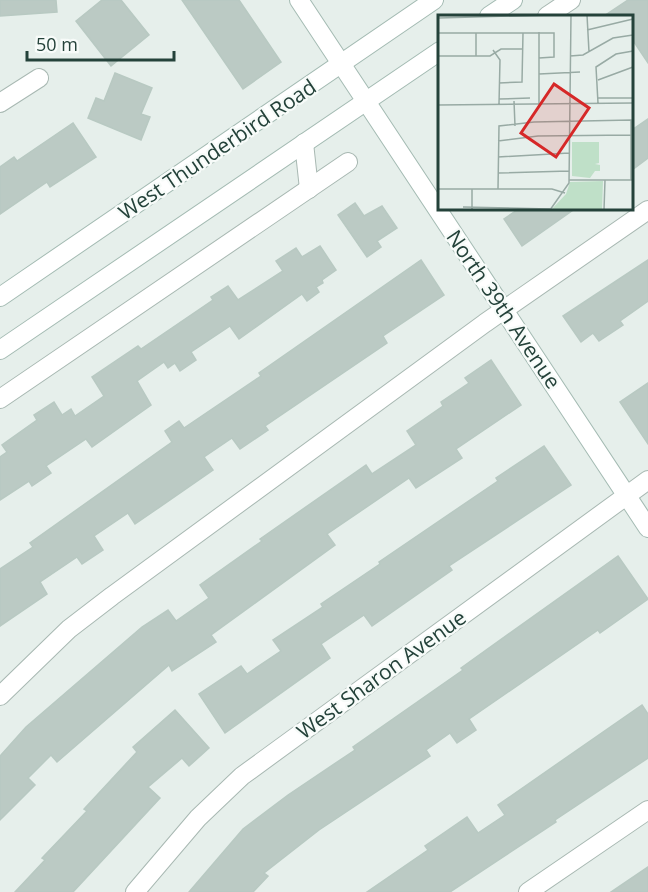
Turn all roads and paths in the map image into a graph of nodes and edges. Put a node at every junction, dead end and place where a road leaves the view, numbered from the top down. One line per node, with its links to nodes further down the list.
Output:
1 (299, 0): 8 (street, North 39th Avenue)
2 (434, 0): 8 (street, West Thunderbird Road)
3 (513, 0): 5 (street)
4 (572, 0): 6 (street)
5 (490, 15)
6 (549, 15)
7 (438, 53): 10 (street, West Thunderbird Road)
8 (341, 63): 10 (street, North 39th Avenue); 18 (street, West Thunderbird Road)
9 (39, 78): 11 (street)
10 (366, 101): 12 (street, West Thunderbird Road); 16 (street, North 39th Avenue)
11 (0, 104)
12 (304, 143): 14 (street, West Thunderbird Road); 20 (street, West Thunderbird Road)
13 (348, 162): 14 (street)
14 (309, 189): 21 (street)
15 (438, 210): 19 (street, North 39th Avenue)
16 (438, 210)
17 (648, 210): 19 (street)
18 (0, 297)
19 (504, 309): 23 (street, North 39th Avenue); 25 (street)
20 (0, 350)
21 (0, 399)
22 (648, 480): 23 (street, West Sharon Avenue)
23 (627, 494): 24 (street, North 39th Avenue); 27 (street, West Sharon Avenue)
24 (648, 528)
25 (0, 696)
26 (648, 810): 28 (street)
27 (135, 892)
28 (528, 892)

